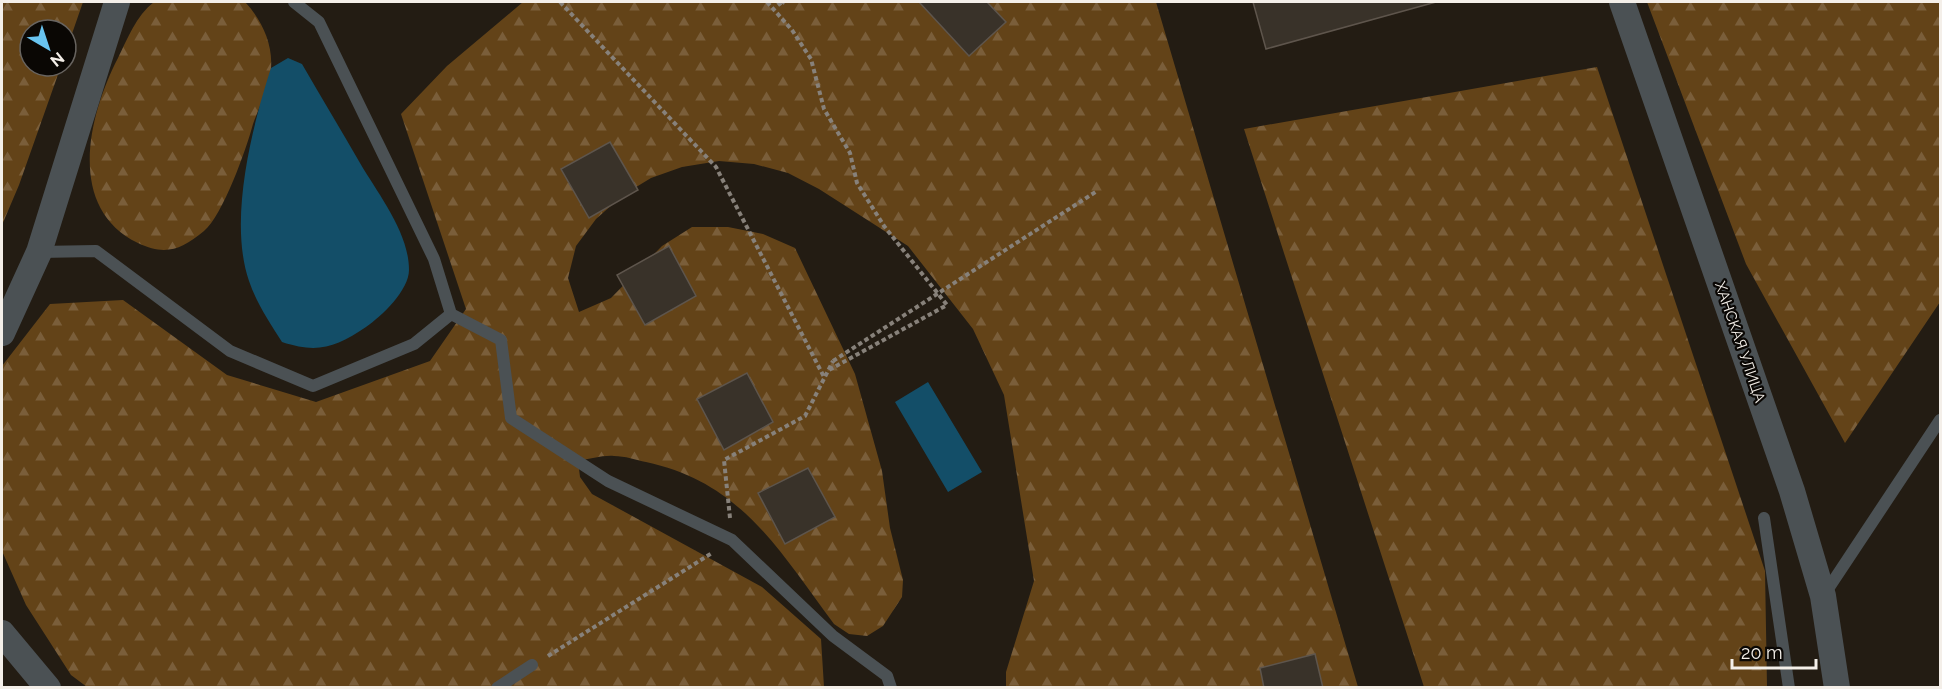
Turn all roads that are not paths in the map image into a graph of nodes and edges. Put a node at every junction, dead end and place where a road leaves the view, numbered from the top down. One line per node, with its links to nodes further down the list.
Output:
1 (117, 2): 4 (street)
2 (294, 2): 5 (lane)
3 (1622, 2): 9 (street, ХАНСКАЯ УЛИЦА)
4 (39, 252): 5 (lane); 6 (street)
5 (451, 314): 14 (lane)
6 (2, 333)
7 (1941, 420): 9 (lane)
8 (1764, 518): 15 (lane)
9 (1823, 596): 16 (street, ХАНСКАЯ УЛИЦА)
10 (2, 633): 12 (street)
11 (532, 665): 13 (lane)
12 (48, 687)
13 (497, 687)
14 (891, 687)
15 (1789, 687)
16 (1837, 687)

